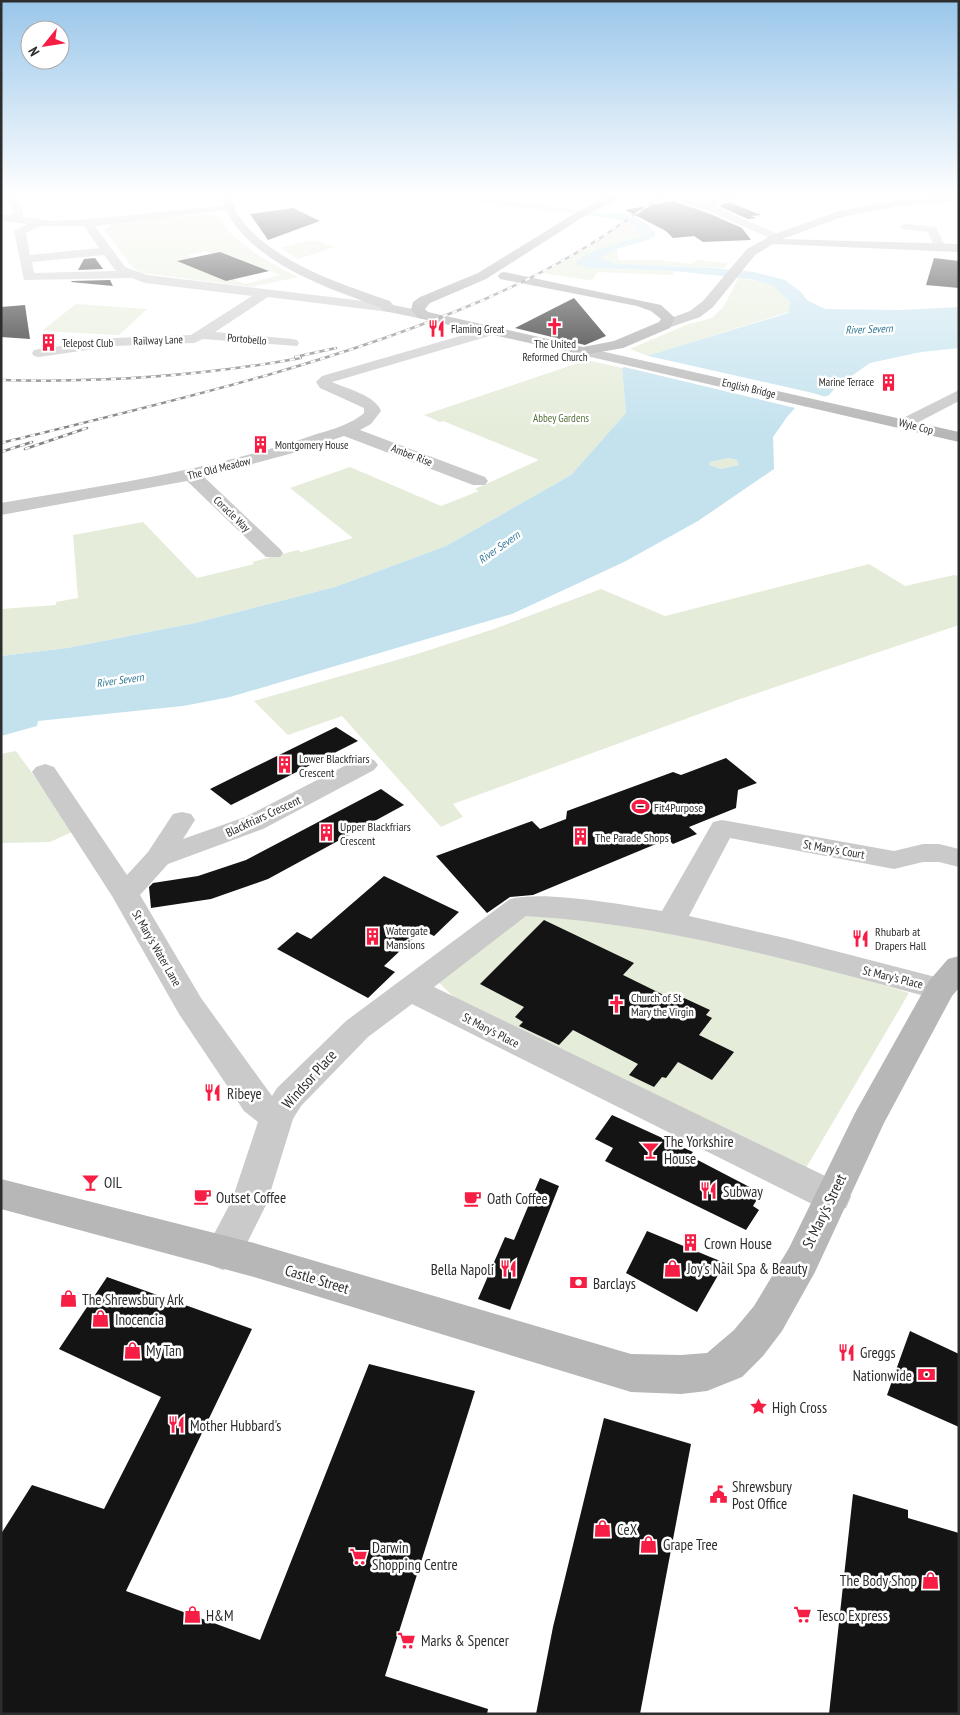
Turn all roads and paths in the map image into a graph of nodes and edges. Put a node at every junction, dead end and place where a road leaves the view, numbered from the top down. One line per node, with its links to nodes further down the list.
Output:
1 (27, 274): 2 (street)
2 (130, 274): 7 (street)
3 (309, 274): 10 (street)
4 (489, 274): 8 (main road)
5 (514, 274): 11 (main road)
6 (731, 274): 9 (street)
7 (264, 294): 10 (street); 15 (street, Railway Lane)
8 (425, 300): 10 (street); 12 (main road)
9 (708, 304): 11 (street); 13 (street)
10 (387, 306): 12 (street)
11 (656, 308): 13 (main road)
12 (423, 315): 14 (main road)
13 (665, 326): 17 (main road)
14 (491, 331): 18 (main road); 24 (street, The Old Meadow)
15 (202, 335): 16 (street, Portobello); 19 (street, Railway Lane)
16 (292, 343)
17 (618, 345): 18 (main road); 20 (street)
18 (583, 351): 20 (street, English Bridge)
19 (39, 353)
20 (627, 360): 22 (street, English Bridge)
21 (959, 395): 23 (street)
22 (873, 416): 23 (street, Wyle Cop)
23 (905, 423): 25 (street, Wyle Cop)
24 (344, 430): 26 (street, The Old Meadow); 27 (street, Amber Rise)
25 (959, 437)
26 (191, 475): 28 (street, The Old Meadow); 29 (street, Coracle Way)
27 (479, 481)
28 (1, 509)
29 (273, 553)
30 (365, 764): 33 (street, Blackfriars Crescent)
31 (45, 772): 35 (street, St Mary's Water Lane)
32 (182, 820): 33 (street, Blackfriars Crescent)
33 (158, 858): 35 (street, Blackfriars Crescent)
34 (959, 858): 36 (street, St Mary's Court)
35 (125, 894): 39 (street, St Mary's Water Lane)
36 (671, 922): 37 (street, St Mary's Place); 38 (street, St Mary's Place)
37 (954, 974): 41 (street, St Mary's Street)
38 (410, 989): 39 (street, Windsor Place); 41 (street, St Mary's Place)
39 (277, 1117): 42 (street, Windsor Place)
40 (1, 1194): 42 (street, Castle Street)
41 (833, 1197): 43 (street, St Mary's Street)
42 (223, 1253): 43 (street, Castle Street)
43 (632, 1372)

